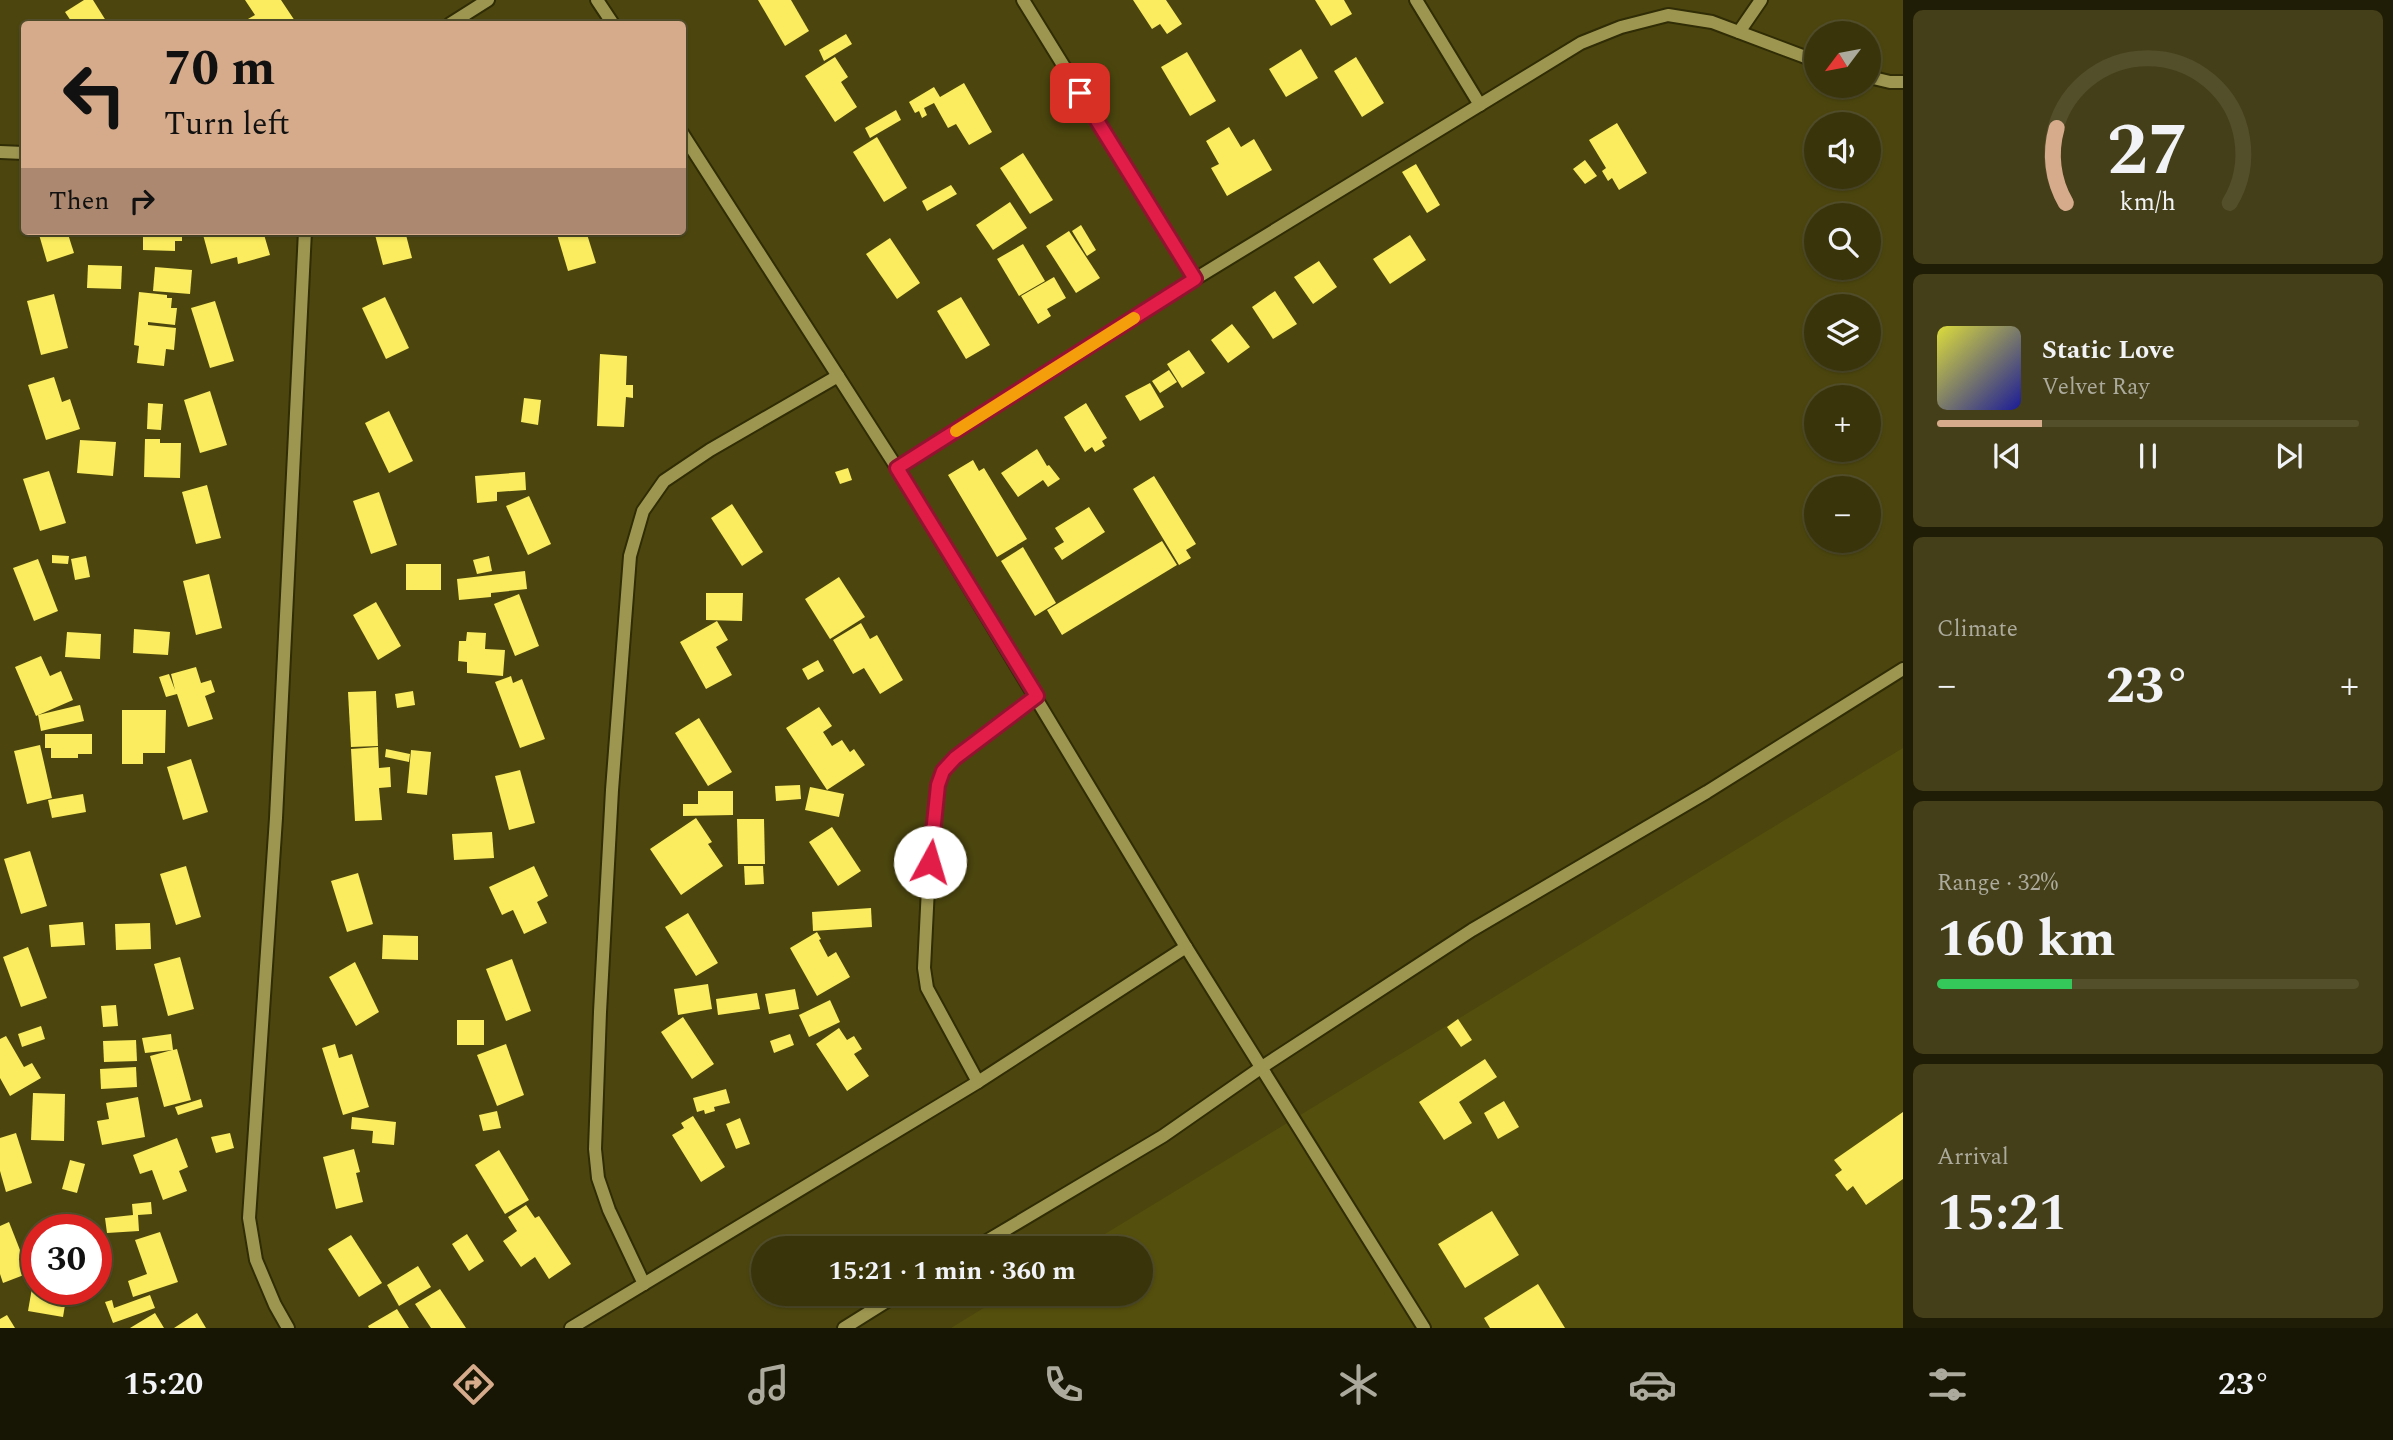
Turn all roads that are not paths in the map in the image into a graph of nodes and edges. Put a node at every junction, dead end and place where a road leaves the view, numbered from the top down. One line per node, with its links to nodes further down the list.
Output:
1 (488, 0): 6 (street)
2 (597, 0): 7 (street)
3 (1023, 0): 17 (street)
4 (1416, 0): 12 (street)
5 (1760, 0): 8 (street)
6 (455, 21)
7 (611, 21)
8 (1739, 32): 9 (street); 12 (street)
9 (1804, 56)
10 (1881, 80): 11 (street)
11 (1903, 82)
12 (1480, 105): 17 (street)
13 (686, 139): 18 (street)
14 (0, 152): 15 (street)
15 (21, 153)
16 (305, 235): 28 (street)
17 (1195, 279): 19 (street)
18 (838, 376): 19 (street); 26 (street)
19 (897, 468): 21 (street)
20 (1903, 669): 23 (street)
21 (1037, 696): 22 (street); 24 (street)
22 (1186, 947): 23 (street); 24 (street)
23 (1262, 1067): 25 (street); 31 (street)
24 (978, 1082): 26 (street)
25 (995, 1236)
26 (644, 1284): 29 (street)
27 (879, 1306): 30 (street)
28 (288, 1328)
29 (571, 1328)
30 (844, 1328)
31 (1424, 1328)

